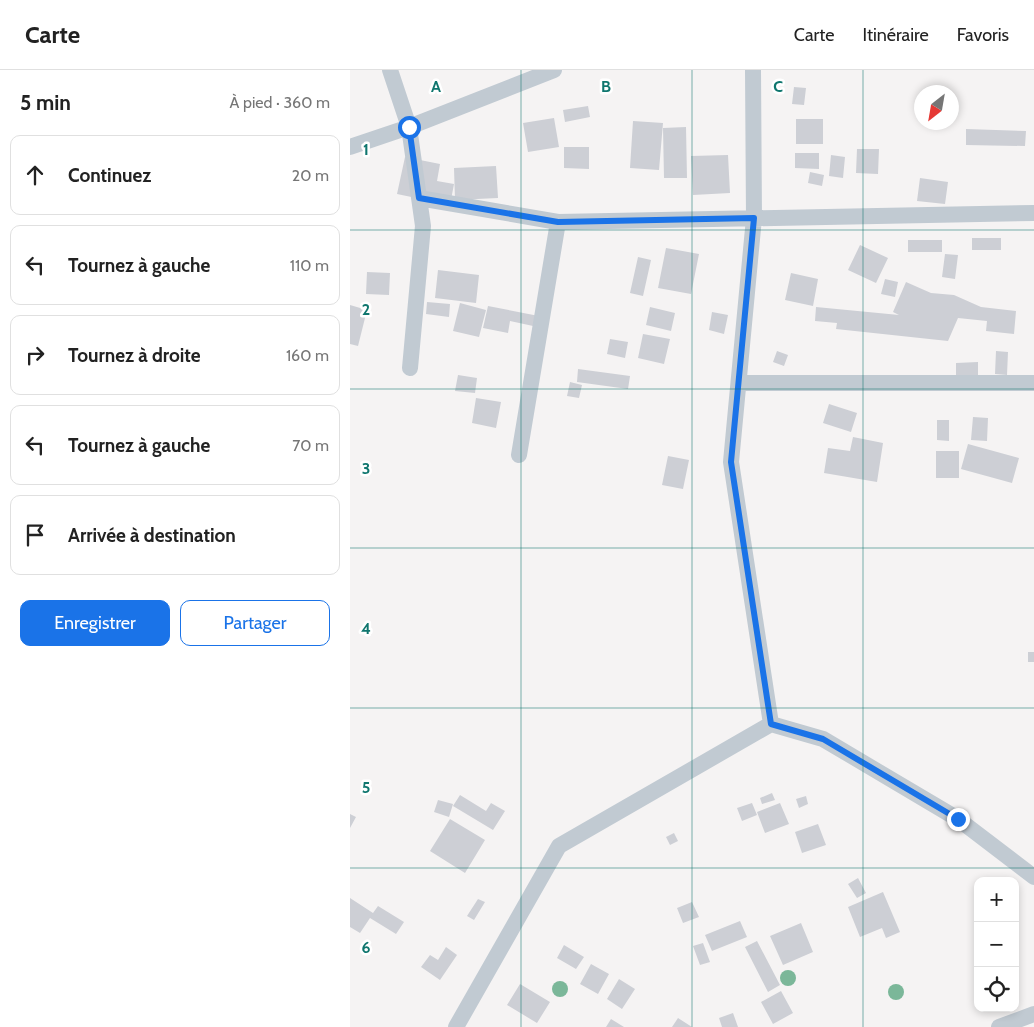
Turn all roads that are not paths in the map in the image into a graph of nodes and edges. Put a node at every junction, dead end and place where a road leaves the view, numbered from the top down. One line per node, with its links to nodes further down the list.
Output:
1 (390, 70): 4 (street)
2 (554, 70): 4 (street)
3 (753, 70): 8 (street)
4 (409, 127): 5 (street); 6 (street)
5 (350, 147)
6 (419, 198): 9 (street); 10 (street)
7 (1034, 213): 8 (street)
8 (754, 218): 9 (street); 12 (street)
9 (558, 222): 13 (street)
10 (410, 368)
11 (1034, 382): 12 (street)
12 (739, 383): 14 (street)
13 (519, 455)
14 (771, 724): 15 (street); 17 (street)
15 (1034, 877)
16 (1034, 1014): 18 (street)
17 (456, 1027)
18 (999, 1027)

